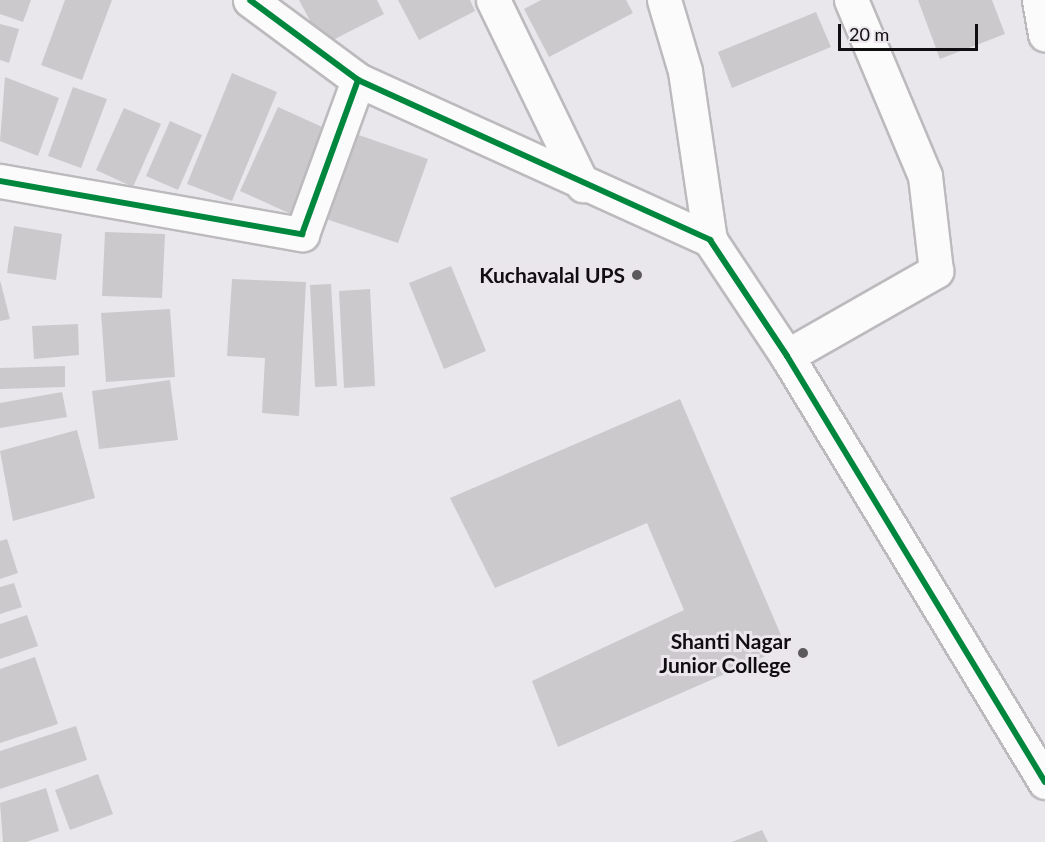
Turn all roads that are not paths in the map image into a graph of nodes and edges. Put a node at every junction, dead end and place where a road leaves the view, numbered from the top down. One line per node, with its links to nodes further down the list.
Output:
1 (250, 0): 7 (street)
2 (493, 0): 9 (street)
3 (664, 0): 10 (street)
4 (851, 0): 11 (street)
5 (1039, 0): 6 (street)
6 (1045, 34)
7 (358, 80): 8 (street); 9 (street)
8 (0, 181)
9 (583, 185): 10 (street)
10 (710, 240): 11 (street)
11 (787, 356): 12 (street)
12 (1045, 782)

